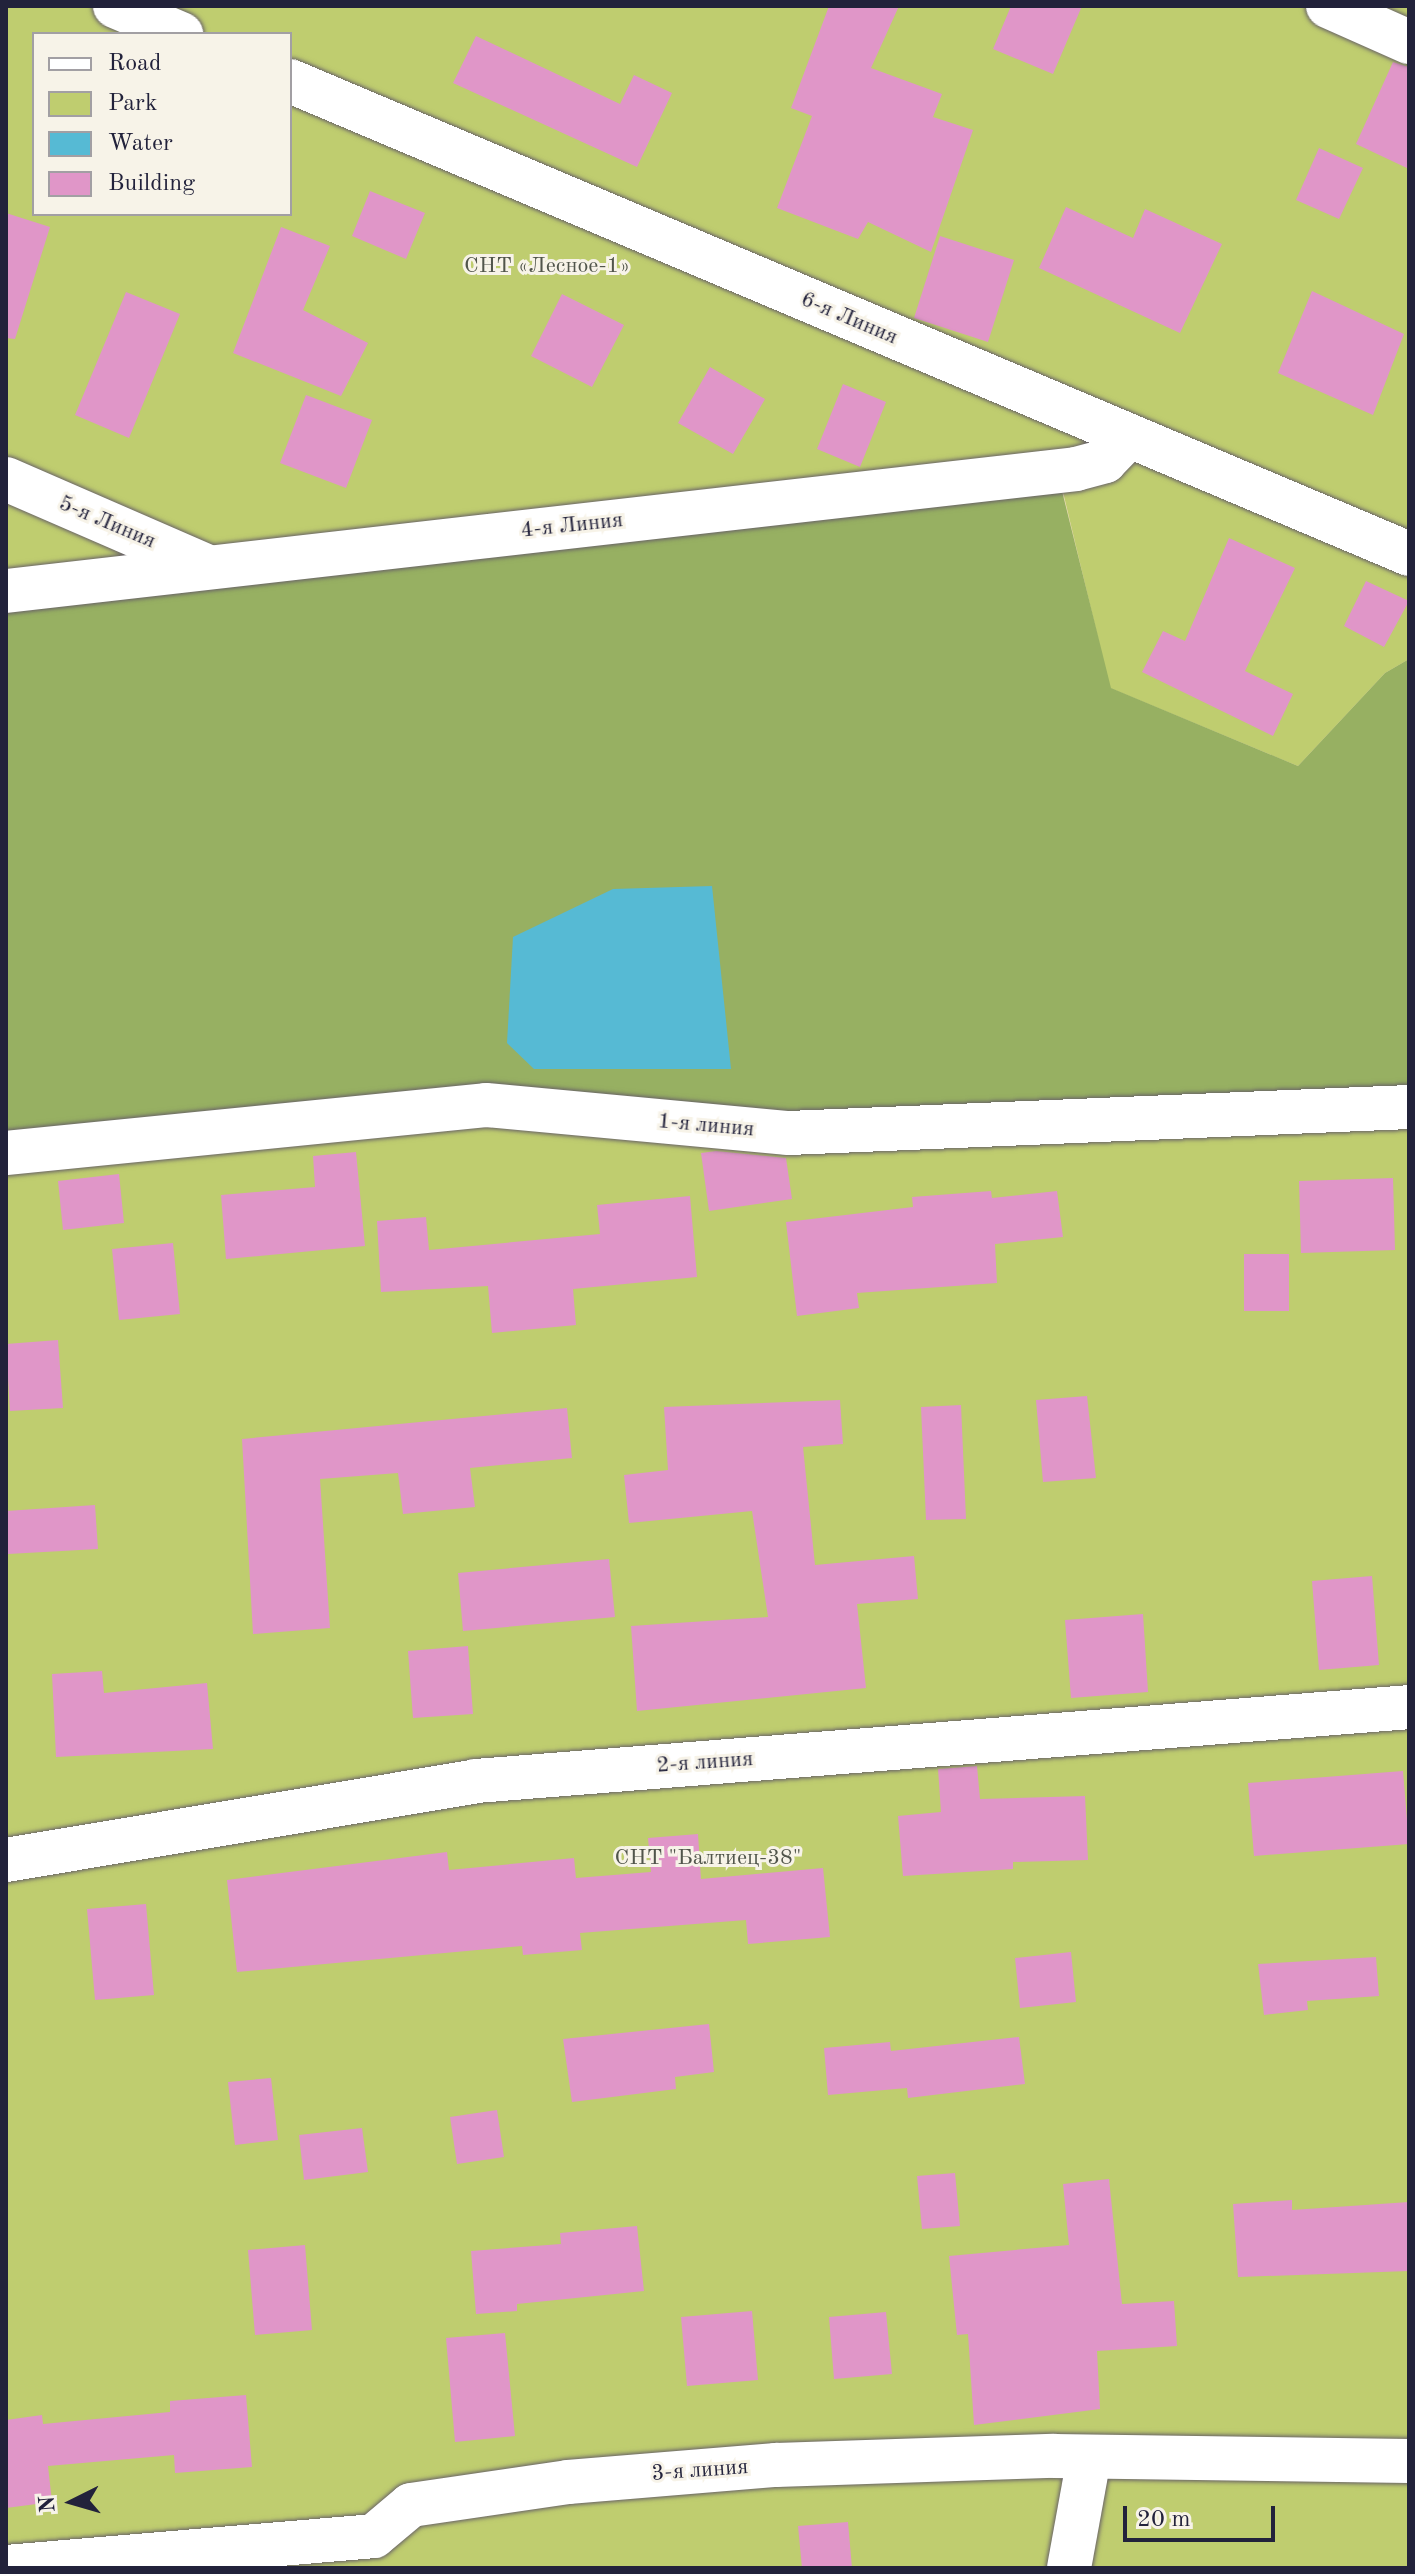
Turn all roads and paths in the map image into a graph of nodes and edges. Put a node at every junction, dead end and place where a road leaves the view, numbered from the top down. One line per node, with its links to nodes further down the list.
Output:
1 (115, 6): 3 (street)
2 (1328, 6): 4 (street)
3 (176, 32)
4 (1409, 42)
5 (292, 82): 6 (street, 6-я Линия)
6 (1127, 438): 8 (street, 6-я Линия); 9 (street, 4-я Линия)
7 (6, 479): 9 (street, 5-я Линия)
8 (1409, 554)
9 (208, 567): 10 (street, 4-я Линия)
10 (6, 591)
11 (1409, 1107): 12 (street, 1-я линия)
12 (6, 1153)
13 (1409, 1707): 14 (street, 2-я линия)
14 (6, 1860)
15 (1089, 2458): 16 (street, 3-я линия); 17 (street, 3-я линия); 19 (street)
16 (1409, 2461)
17 (376, 2552): 18 (street, 3-я линия)
18 (6, 2567)
19 (1069, 2568)

